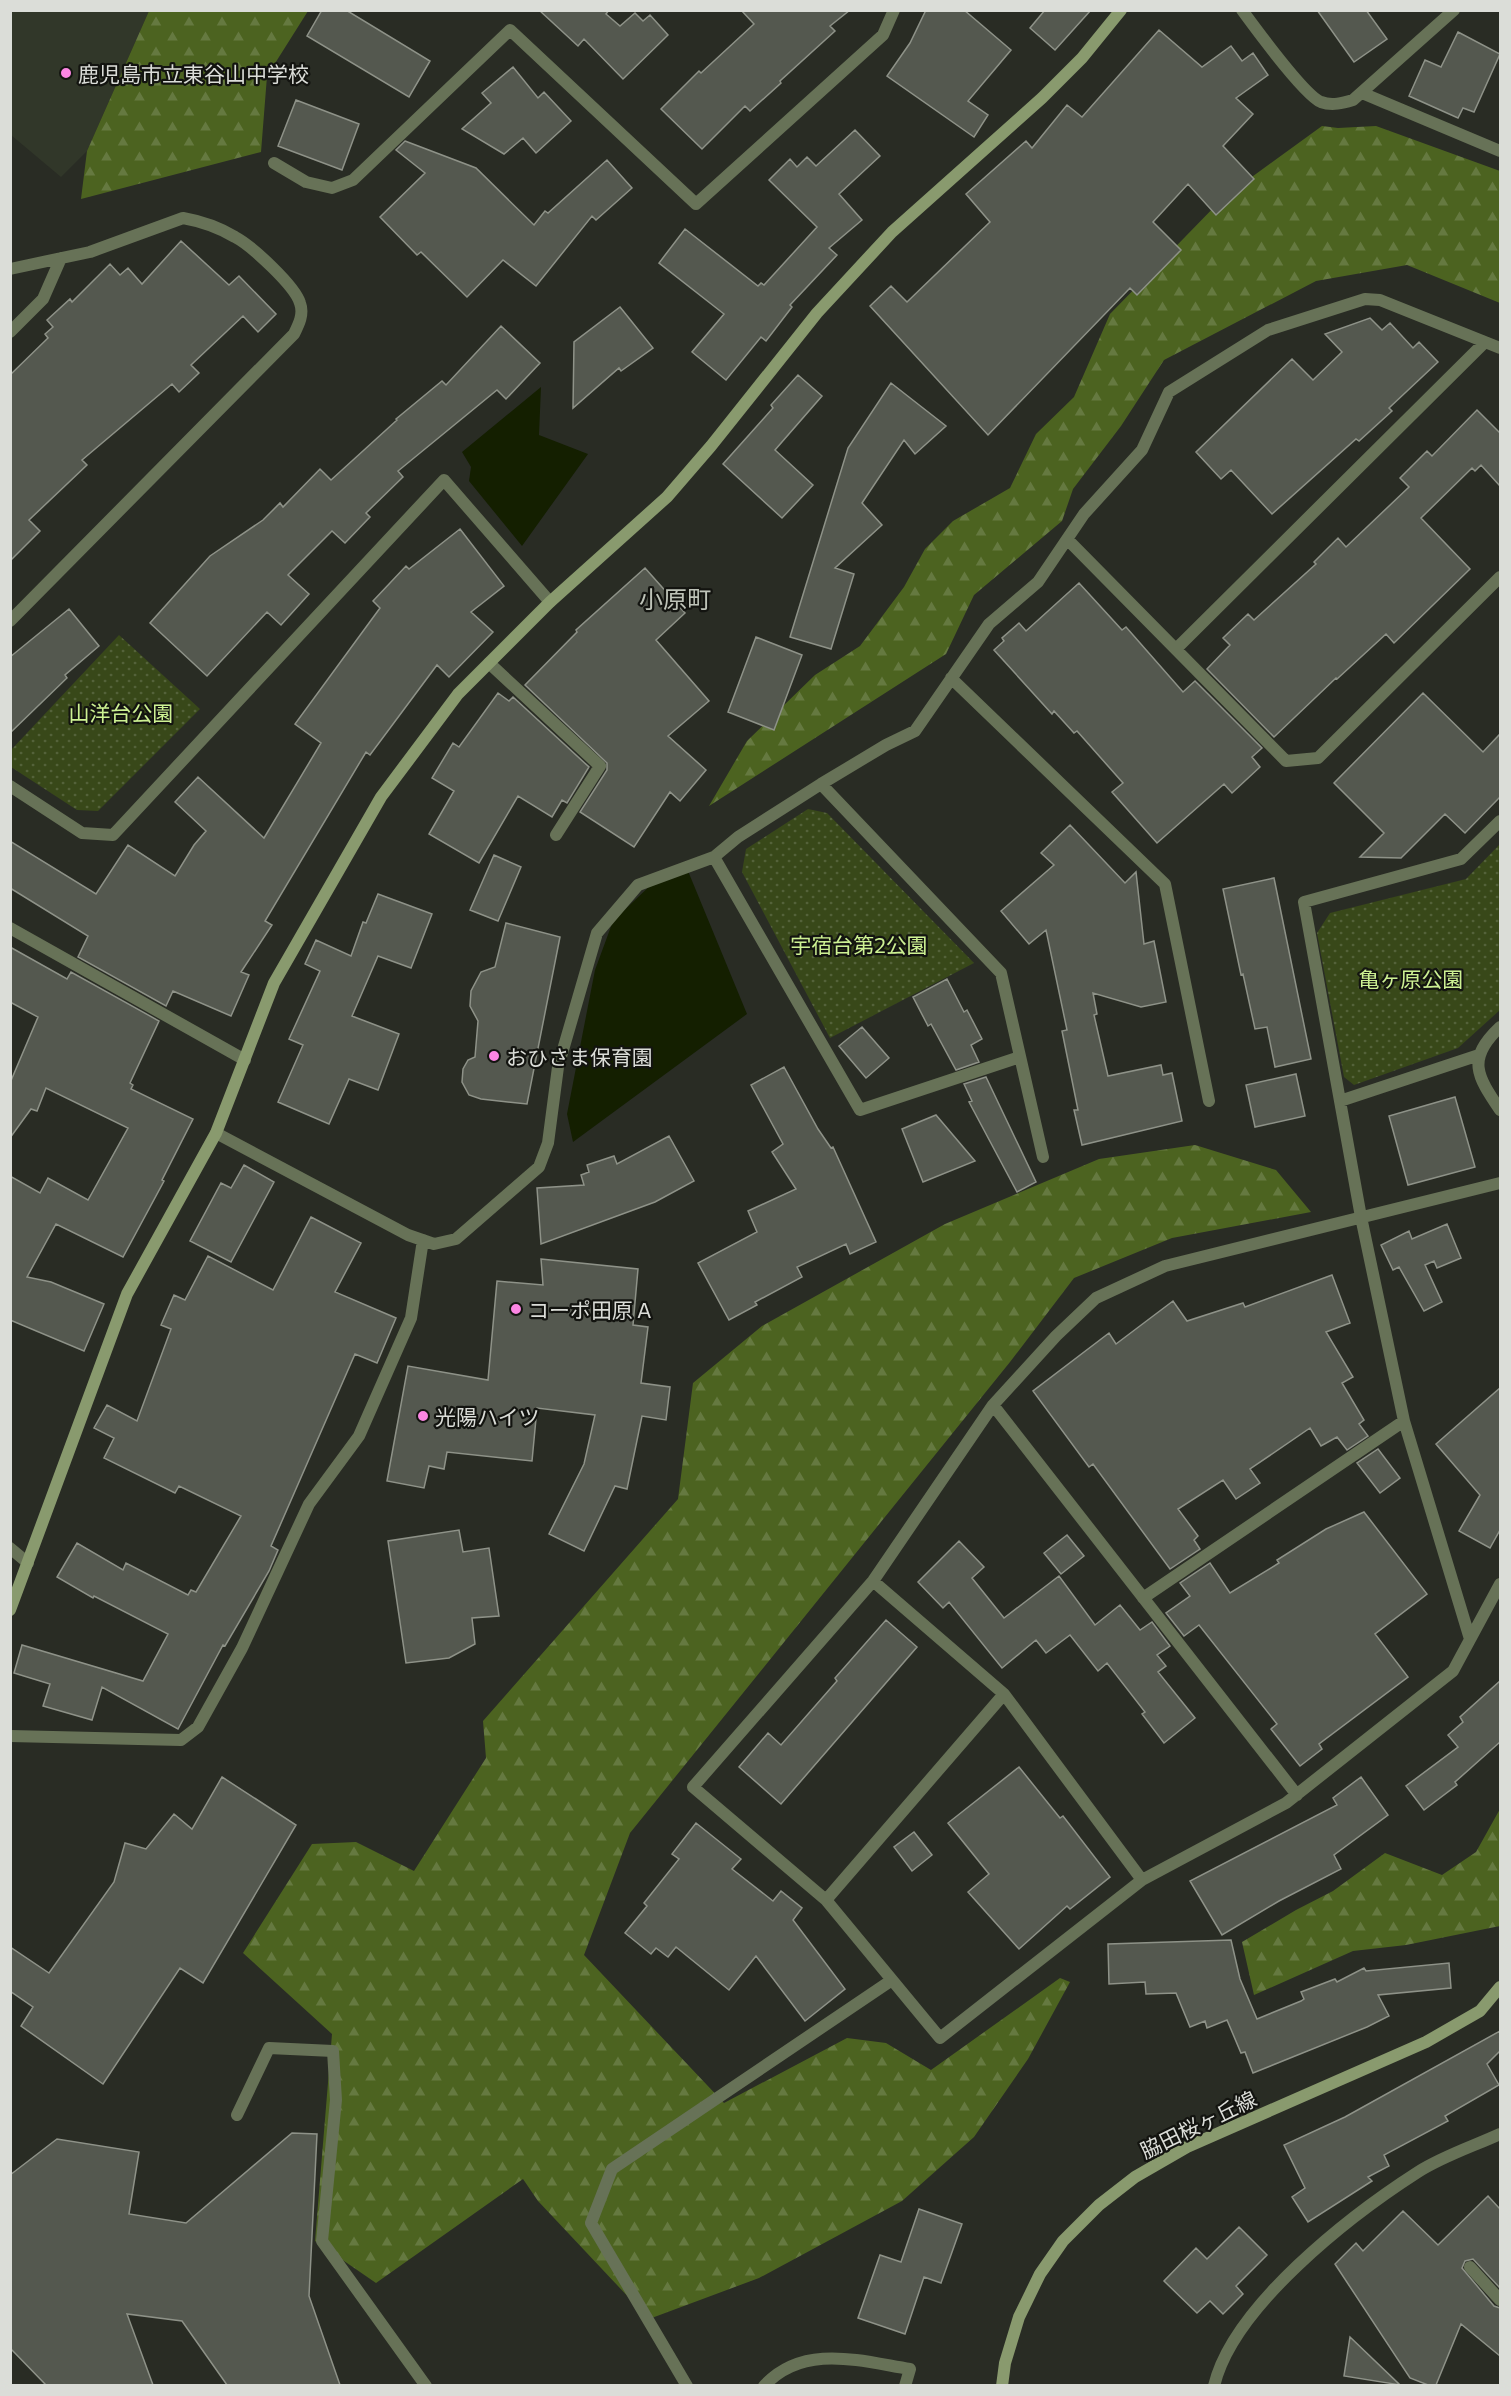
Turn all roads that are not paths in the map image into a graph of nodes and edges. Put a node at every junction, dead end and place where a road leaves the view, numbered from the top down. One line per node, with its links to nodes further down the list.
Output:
1 (894, 10): 7 (street)
2 (1121, 10): 15 (street)
3 (1242, 10): 5 (street)
4 (1454, 10): 5 (street)
5 (1362, 93): 6 (street)
6 (1500, 151)
7 (274, 163)
8 (61, 258): 9 (street); 10 (street); 16 (street)
9 (10, 269)
10 (10, 332)
11 (1485, 342): 12 (street); 13 (street); 17 (street)
12 (1500, 348)
13 (1067, 539): 17 (street); 19 (street)
14 (1500, 577): 17 (street)
15 (550, 602): 18 (street); 21 (street)
16 (10, 621)
17 (1176, 649)
18 (489, 663): 23 (street); 29 (street)
19 (951, 678): 20 (street); 30 (street)
20 (821, 784): 24 (street); 28 (street)
21 (10, 786)
22 (1500, 820): 31 (street)
23 (556, 835)
24 (714, 857): 28 (street); 37 (street)
25 (10, 928): 29 (street)
26 (1500, 1027): 27 (street)
27 (1479, 1055): 31 (street); 32 (street)
28 (1020, 1057): 34 (street)
29 (245, 1060): 33 (street)
30 (1209, 1101)
31 (1340, 1101): 36 (street)
32 (1500, 1110)
33 (216, 1133): 37 (street); 41 (street)
34 (1043, 1157)
35 (1500, 1183): 36 (street)
36 (1361, 1217): 38 (street); 39 (street)
37 (423, 1240): 48 (street)
38 (993, 1405): 42 (street); 44 (street)
39 (1404, 1421): 44 (street); 46 (street)
40 (10, 1548): 41 (street)
41 (28, 1563): 45 (street)
42 (873, 1581): 47 (street); 51 (street)
43 (1500, 1584): 46 (street)
44 (1143, 1598): 49 (street)
45 (10, 1610)
46 (1470, 1639): 49 (street)
47 (1004, 1694): 50 (street); 51 (street)
48 (10, 1736)
49 (1297, 1795): 50 (street)
50 (1142, 1880): 52 (street)
51 (826, 1900): 52 (street)
52 (892, 1980): 59 (street)
53 (1500, 1987): 62 (street, 脇田桜ヶ丘線)
54 (237, 2115): 58 (street)
55 (1500, 2134): 63 (street)
56 (1470, 2267): 57 (street)
57 (1500, 2300)
58 (426, 2385)
59 (687, 2385)
60 (764, 2385): 61 (street)
61 (905, 2385)
62 (1002, 2385)
63 (1214, 2385)

